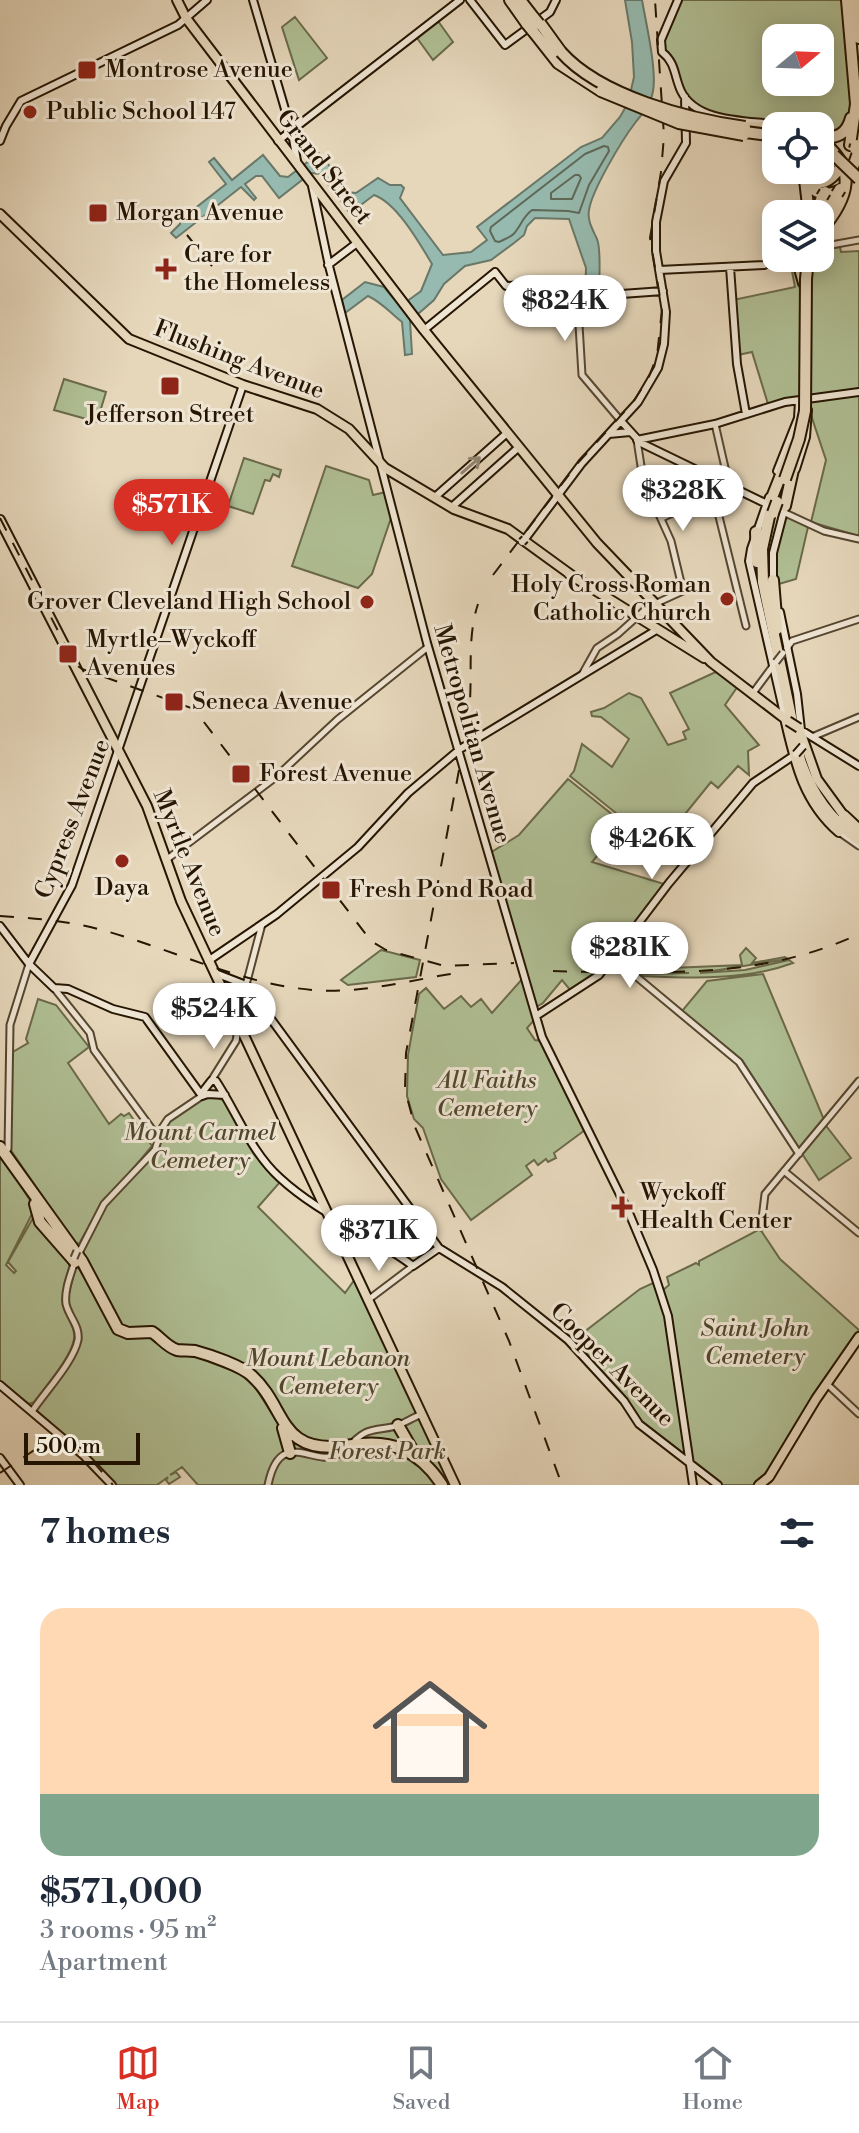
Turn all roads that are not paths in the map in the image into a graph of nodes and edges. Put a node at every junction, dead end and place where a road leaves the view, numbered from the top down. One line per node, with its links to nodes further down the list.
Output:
1 (177, 0): 10 (main road, Grand Street)
2 (207, 0): 10 (main road)
3 (253, 0): 18 (main road)
4 (460, 0): 18 (main road)
5 (470, 0): 11 (main road)
6 (556, 0): 11 (main road)
7 (678, 0): 15 (main road)
8 (851, 0): 12 (highway); 14 (highway); 14 (highway)
9 (515, 1): 11 (highway)
10 (186, 18): 24 (main road); 25 (main road, Grand Street)
11 (533, 24): 13 (highway)
12 (859, 38)
13 (548, 43): 19 (highway, bridge); 19 (highway, bridge); 20 (highway, bridge)
14 (857, 90): 23 (highway); 29 (highway)
15 (685, 97): 17 (main road); 44 (main road)
16 (859, 110): 29 (highway)
17 (761, 126): 19 (highway, bridge)
18 (291, 131): 25 (main road); 28 (main road)
19 (745, 131): 21 (highway)
20 (762, 132)
21 (762, 132)
22 (859, 132): 29 (highway)
23 (834, 137)
24 (0, 141)
25 (278, 141): 28 (main road, Grand Street)
26 (834, 143): 29 (highway)
27 (834, 148): 35 (highway)
28 (292, 153): 32 (main road, Grand Street)
29 (843, 173): 30 (highway); 33 (highway); 34 (highway)
30 (810, 184)
31 (855, 198): 35 (highway)
32 (317, 200): 39 (main road, Grand Street); 41 (main road, Metropolitan Avenue); 41 (main road, Metropolitan Avenue)
33 (831, 200)
34 (832, 200)
35 (841, 208): 37 (highway)
36 (0, 214): 55 (main road, Flushing Avenue)
37 (834, 216)
38 (859, 240): 40 (street)
39 (357, 243): 41 (main road); 54 (main road, Grand Street)
40 (834, 244)
41 (327, 265): 52 (main road, Metropolitan Avenue); 52 (main road, Metropolitan Avenue)
42 (762, 265): 43 (main road)
43 (730, 267): 44 (main road); 58 (main road)
44 (659, 270): 50 (main road)
45 (801, 272): 49 (highway)
46 (805, 272): 49 (highway)
47 (806, 272): 53 (highway)
48 (806, 272): 75 (highway, bridge)
49 (804, 284): 53 (highway)
50 (663, 291): 51 (main road); 59 (main road)
51 (580, 297): 54 (main road); 59 (street)
52 (340, 310): 67 (main road, Metropolitan Avenue)
53 (804, 319): 57 (highway)
54 (424, 330): 63 (main road, Grand Street)
55 (243, 385): 67 (main road, Flushing Avenue); 102 (main road, Cypress Avenue)
56 (859, 392): 57 (main road)
57 (801, 403): 58 (main road); 61 (highway); 69 (main road); 75 (highway)
58 (746, 414): 60 (main road)
59 (621, 421): 62 (main road); 64 (main road)
60 (715, 424): 65 (main road); 70 (street)
61 (807, 430): 69 (highway); 75 (highway)
62 (630, 432): 64 (main road); 65 (main road)
63 (507, 433): 66 (main road, Grand Street); 73 (main road, one-way to 63)
64 (607, 435): 72 (main road)
65 (640, 439): 68 (main road); 76 (street)
66 (519, 447): 72 (main road, Grand Street); 74 (main road)
67 (382, 466): 73 (main road, Flushing Avenue); 90 (main road, Metropolitan Avenue)
68 (709, 476): 70 (main road); 71 (street)
69 (773, 485): 75 (main road)
70 (729, 486): 75 (main road)
71 (713, 493): 76 (street); 87 (street)
72 (558, 495): 80 (main road); 83 (main road, Grand Street)
73 (439, 499): 74 (main road); 81 (main road, Flushing Avenue)
74 (454, 505)
75 (774, 509): 78 (main road); 79 (street); 82 (main road); 84 (highway)
76 (662, 518): 83 (street)
77 (0, 520): 102 (main road, Myrtle Avenue)
78 (756, 532): 84 (highway); 92 (main road)
79 (859, 539)
80 (524, 541): 81 (main road)
81 (562, 566): 85 (main road, Flushing Avenue)
82 (774, 584): 89 (highway); 91 (main road)
83 (655, 603): 85 (street); 93 (main road, Grand Street)
84 (768, 605): 89 (highway); 107 (highway)
85 (638, 616): 88 (main road, Flushing Avenue); 94 (street)
86 (859, 619): 91 (street)
87 (746, 626)
88 (658, 629): 93 (main road, Flushing Avenue); 94 (main road)
89 (777, 635): 107 (highway)
90 (428, 647): 101 (main road, Metropolitan Avenue); 108 (street)
91 (785, 650): 92 (street, bridge); 98 (main road)
92 (772, 661): 95 (street); 96 (main road)
93 (711, 662): 95 (main road)
94 (583, 674): 101 (main road)
95 (752, 693): 96 (main road)
96 (784, 716): 98 (main road, bridge); 103 (main road)
97 (859, 717): 99 (street)
98 (800, 729): 99 (main road); 100 (main road)
99 (811, 737): 100 (main road); 104 (main road)
100 (803, 745): 103 (main road, bridge); 105 (main road)
101 (458, 750): 109 (main road); 117 (main road, Metropolitan Avenue)
102 (118, 751): 108 (main road, Myrtle Avenue); 113 (main road, Cypress Avenue)
103 (794, 755): 106 (main road); 111 (main road)
104 (859, 766)
105 (844, 816): 107 (highway)
106 (839, 832): 107 (highway)
107 (859, 837)
108 (166, 860): 112 (main road, Myrtle Avenue)
109 (264, 925): 112 (main road); 115 (street)
110 (0, 926): 113 (main road)
111 (614, 958): 117 (main road, bridge); 126 (street)
112 (208, 961): 114 (main road, Myrtle Avenue)
113 (29, 964): 116 (main road); 123 (street, Cypress Avenue)
114 (215, 973): 115 (main road); 118 (main road, Myrtle Avenue)
115 (246, 985): 118 (street); 135 (main road)
116 (54, 988): 121 (main road); 124 (street)
117 (536, 1016): 160 (main road, Metropolitan Avenue)
118 (239, 1026): 119 (street); 130 (main road, Myrtle Avenue)
119 (211, 1081): 121 (main road); 122 (main road)
120 (859, 1081): 126 (street)
121 (204, 1093): 122 (main road); 124 (street); 129 (street)
122 (225, 1095): 130 (main road)
123 (3, 1113): 137 (street, Cypress Avenue)
124 (157, 1136): 129 (street)
125 (0, 1147): 128 (highway); 141 (highway)
126 (799, 1154): 127 (street)
127 (784, 1171): 133 (street); 134 (street)
128 (28, 1192): 131 (highway); 132 (highway)
129 (102, 1207): 137 (street)
130 (326, 1210): 139 (main road); 140 (main road, Myrtle Avenue)
131 (40, 1222): 132 (highway); 137 (highway)
132 (53, 1227): 146 (highway)
133 (761, 1227)
134 (859, 1233)
135 (439, 1248): 136 (main road, Cooper Avenue); 138 (main road)
136 (447, 1253): 138 (main road); 145 (main road, Cooper Avenue)
137 (76, 1255): 141 (highway); 149 (street)
138 (427, 1256): 139 (main road)
139 (411, 1265): 140 (street)
140 (368, 1300): 150 (main road, Myrtle Avenue)
141 (106, 1307): 146 (highway)
142 (572, 1337): 145 (main road)
143 (859, 1337): 148 (main road)
144 (859, 1345): 148 (main road)
145 (577, 1349): 160 (main road, Cooper Avenue)
146 (201, 1355): 152 (highway); 156 (highway)
147 (0, 1385): 149 (main road)
148 (828, 1385): 151 (street); 168 (main road); 169 (main road)
149 (32, 1408): 162 (main road)
150 (422, 1414): 153 (street); 165 (main road, Myrtle Avenue)
151 (859, 1414)
152 (278, 1420): 155 (highway); 157 (highway)
153 (400, 1426): 154 (highway); 157 (street); 159 (highway)
154 (386, 1443): 156 (highway); 159 (highway)
155 (305, 1444): 156 (highway); 157 (highway)
156 (348, 1446): 164 (highway)
157 (289, 1450): 163 (street)
158 (0, 1458): 161 (main road)
159 (419, 1458): 164 (highway)
160 (690, 1464): 166 (main road, Metropolitan Avenue); 167 (main road, Cooper Avenue)
161 (20, 1485)
162 (112, 1485)
163 (268, 1485)
164 (441, 1485)
165 (455, 1485)
166 (693, 1485)
167 (718, 1485)
168 (759, 1485)
169 (765, 1485)

